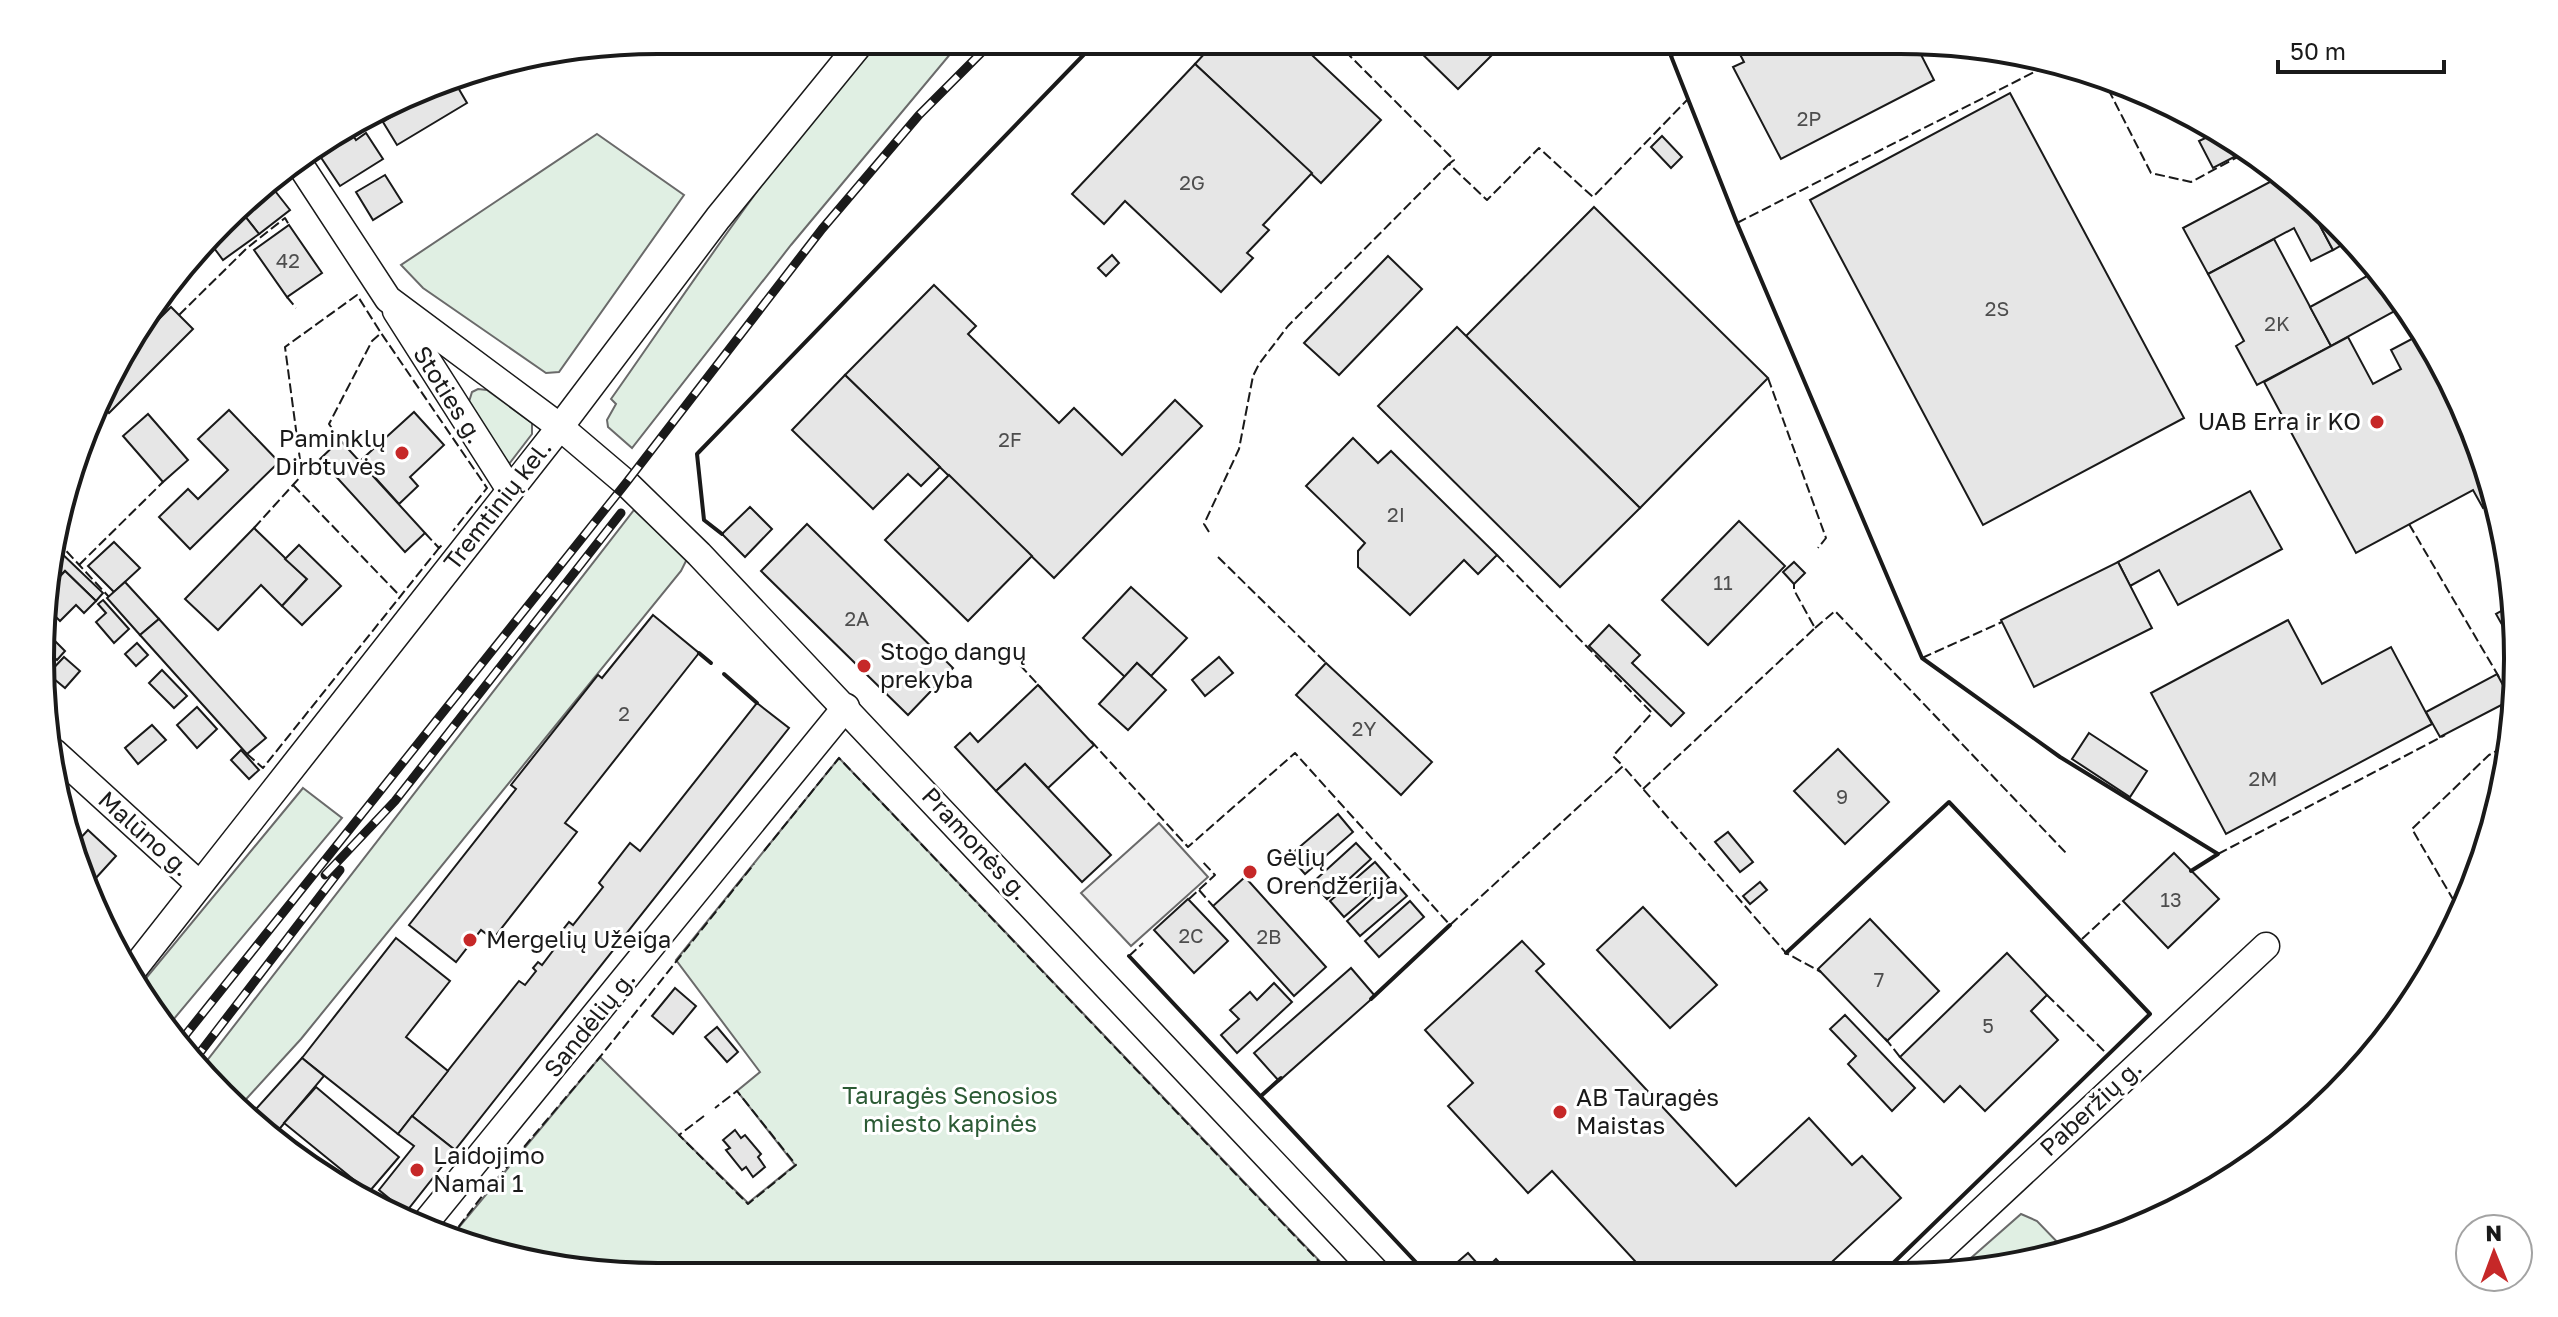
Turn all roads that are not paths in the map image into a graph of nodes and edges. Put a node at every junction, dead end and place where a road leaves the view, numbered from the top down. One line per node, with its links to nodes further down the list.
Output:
1 (852, 54): 6 (street, Tremtinių kel.)
2 (304, 170): 3 (street, Stoties g.)
3 (388, 299): 4 (street, Stoties g.); 5 (street, Stoties g.)
4 (491, 374): 5 (street); 6 (street, Stoties g.)
5 (454, 407): 7 (street, Stoties g.)
6 (560, 427): 7 (street, Tremtinių kel.); 8 (street, Pramonės g.)
7 (510, 490): 10 (street, Tremtinių kel.)
8 (846, 707): 13 (street, Sandėlių g.); 15 (street, Pramonės g.)
9 (63, 760): 10 (street, Malūno g.)
10 (199, 884): 12 (street, Tremtinių kel.)
11 (2266, 946): 14 (street, Paberžių g.)
12 (137, 964)
13 (429, 1218)
14 (1926, 1262)
15 (1368, 1263)

